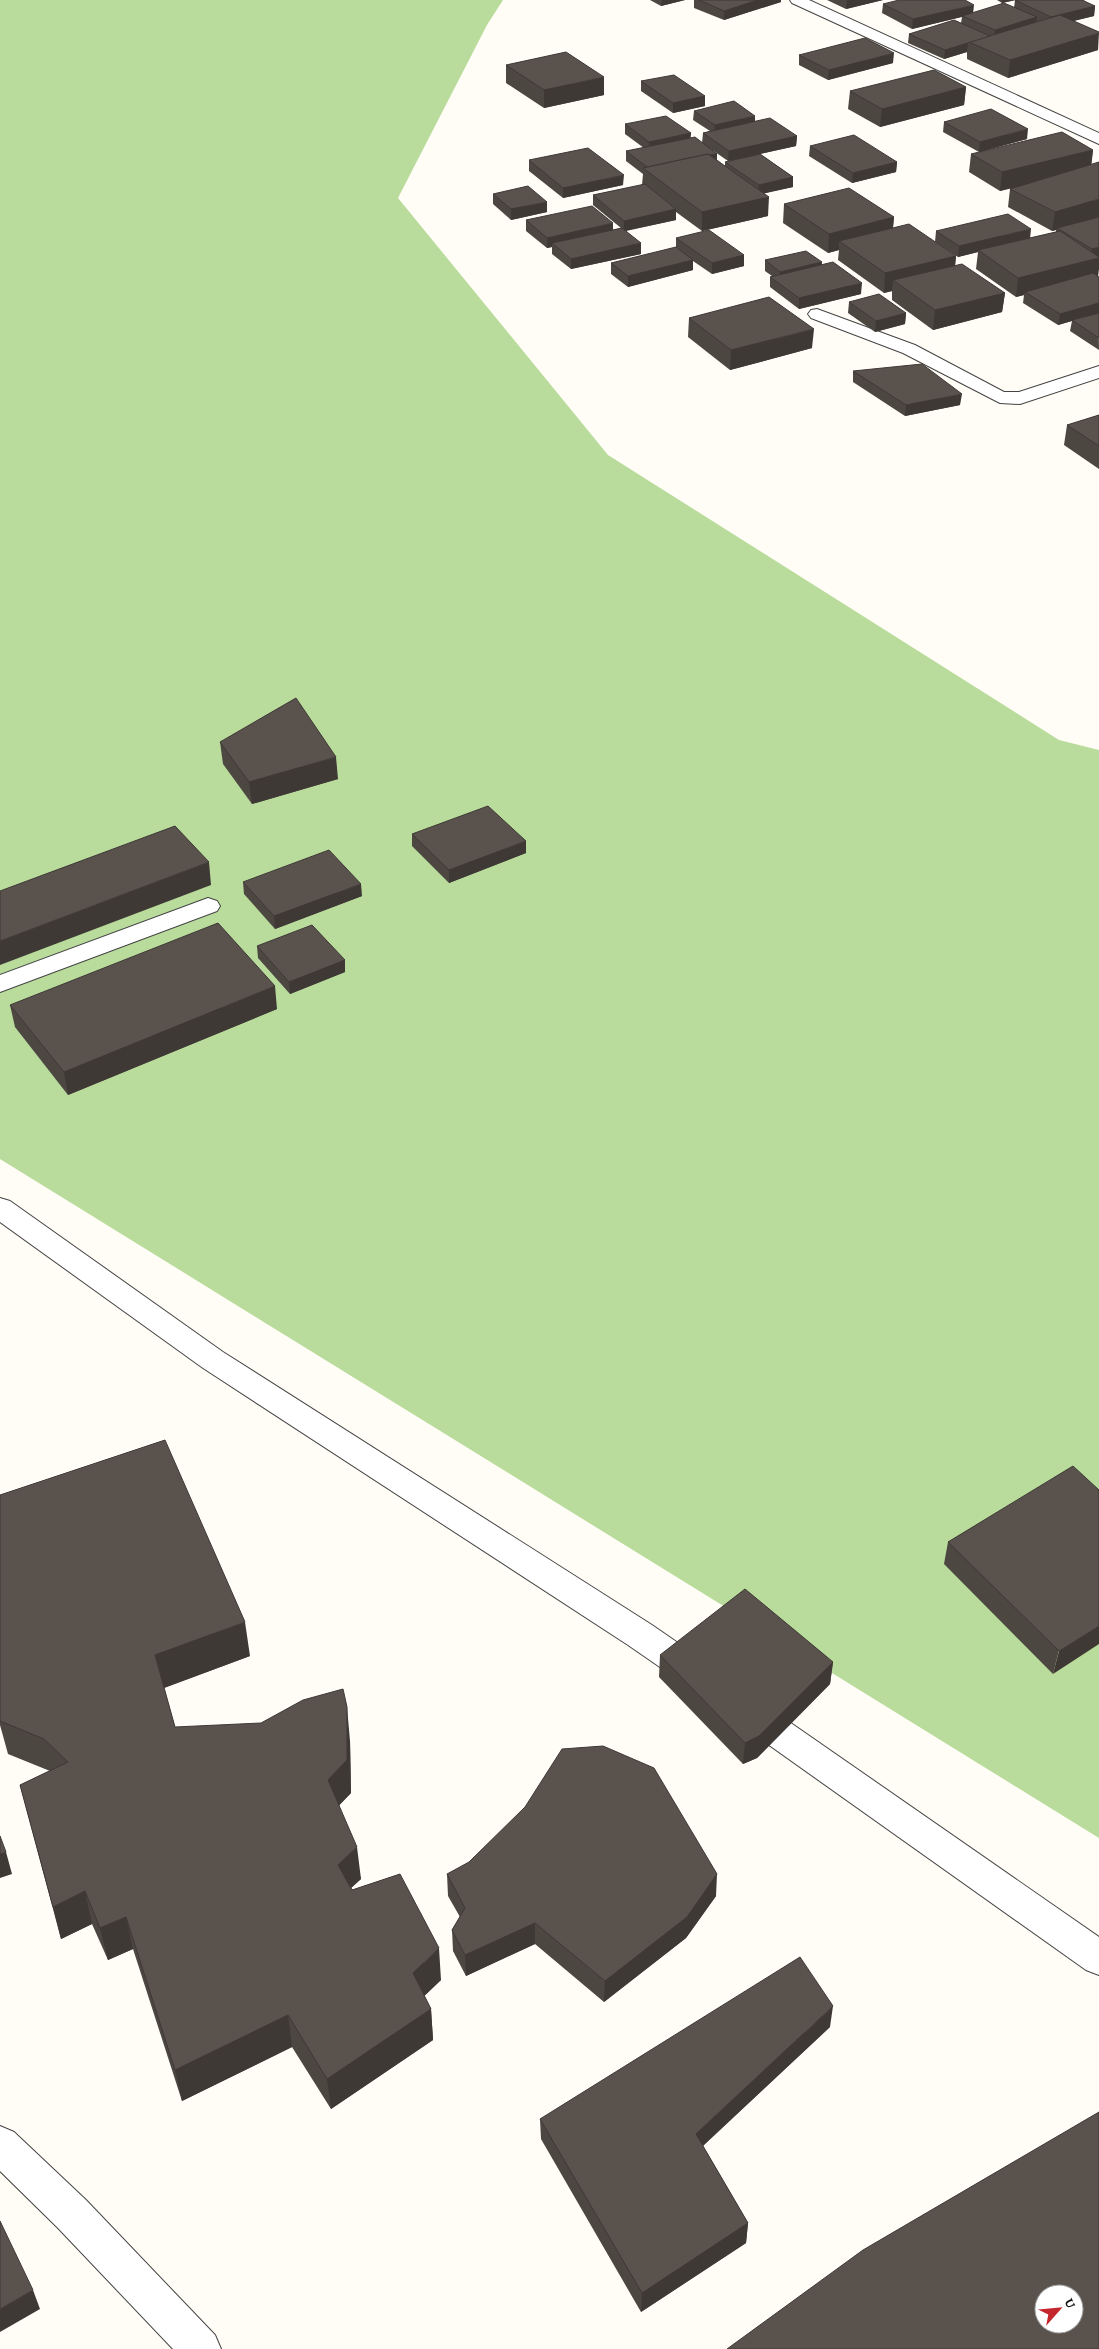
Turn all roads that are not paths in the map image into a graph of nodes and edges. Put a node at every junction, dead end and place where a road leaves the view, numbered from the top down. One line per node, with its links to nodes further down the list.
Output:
1 (797, 0): 2 (street)
2 (1099, 139)
3 (817, 314): 4 (street)
4 (1099, 372)
5 (208, 906): 6 (street)
6 (0, 984)
7 (0, 1208): 8 (street)
8 (1099, 1958)
9 (0, 2145): 10 (street)
10 (201, 2349)

